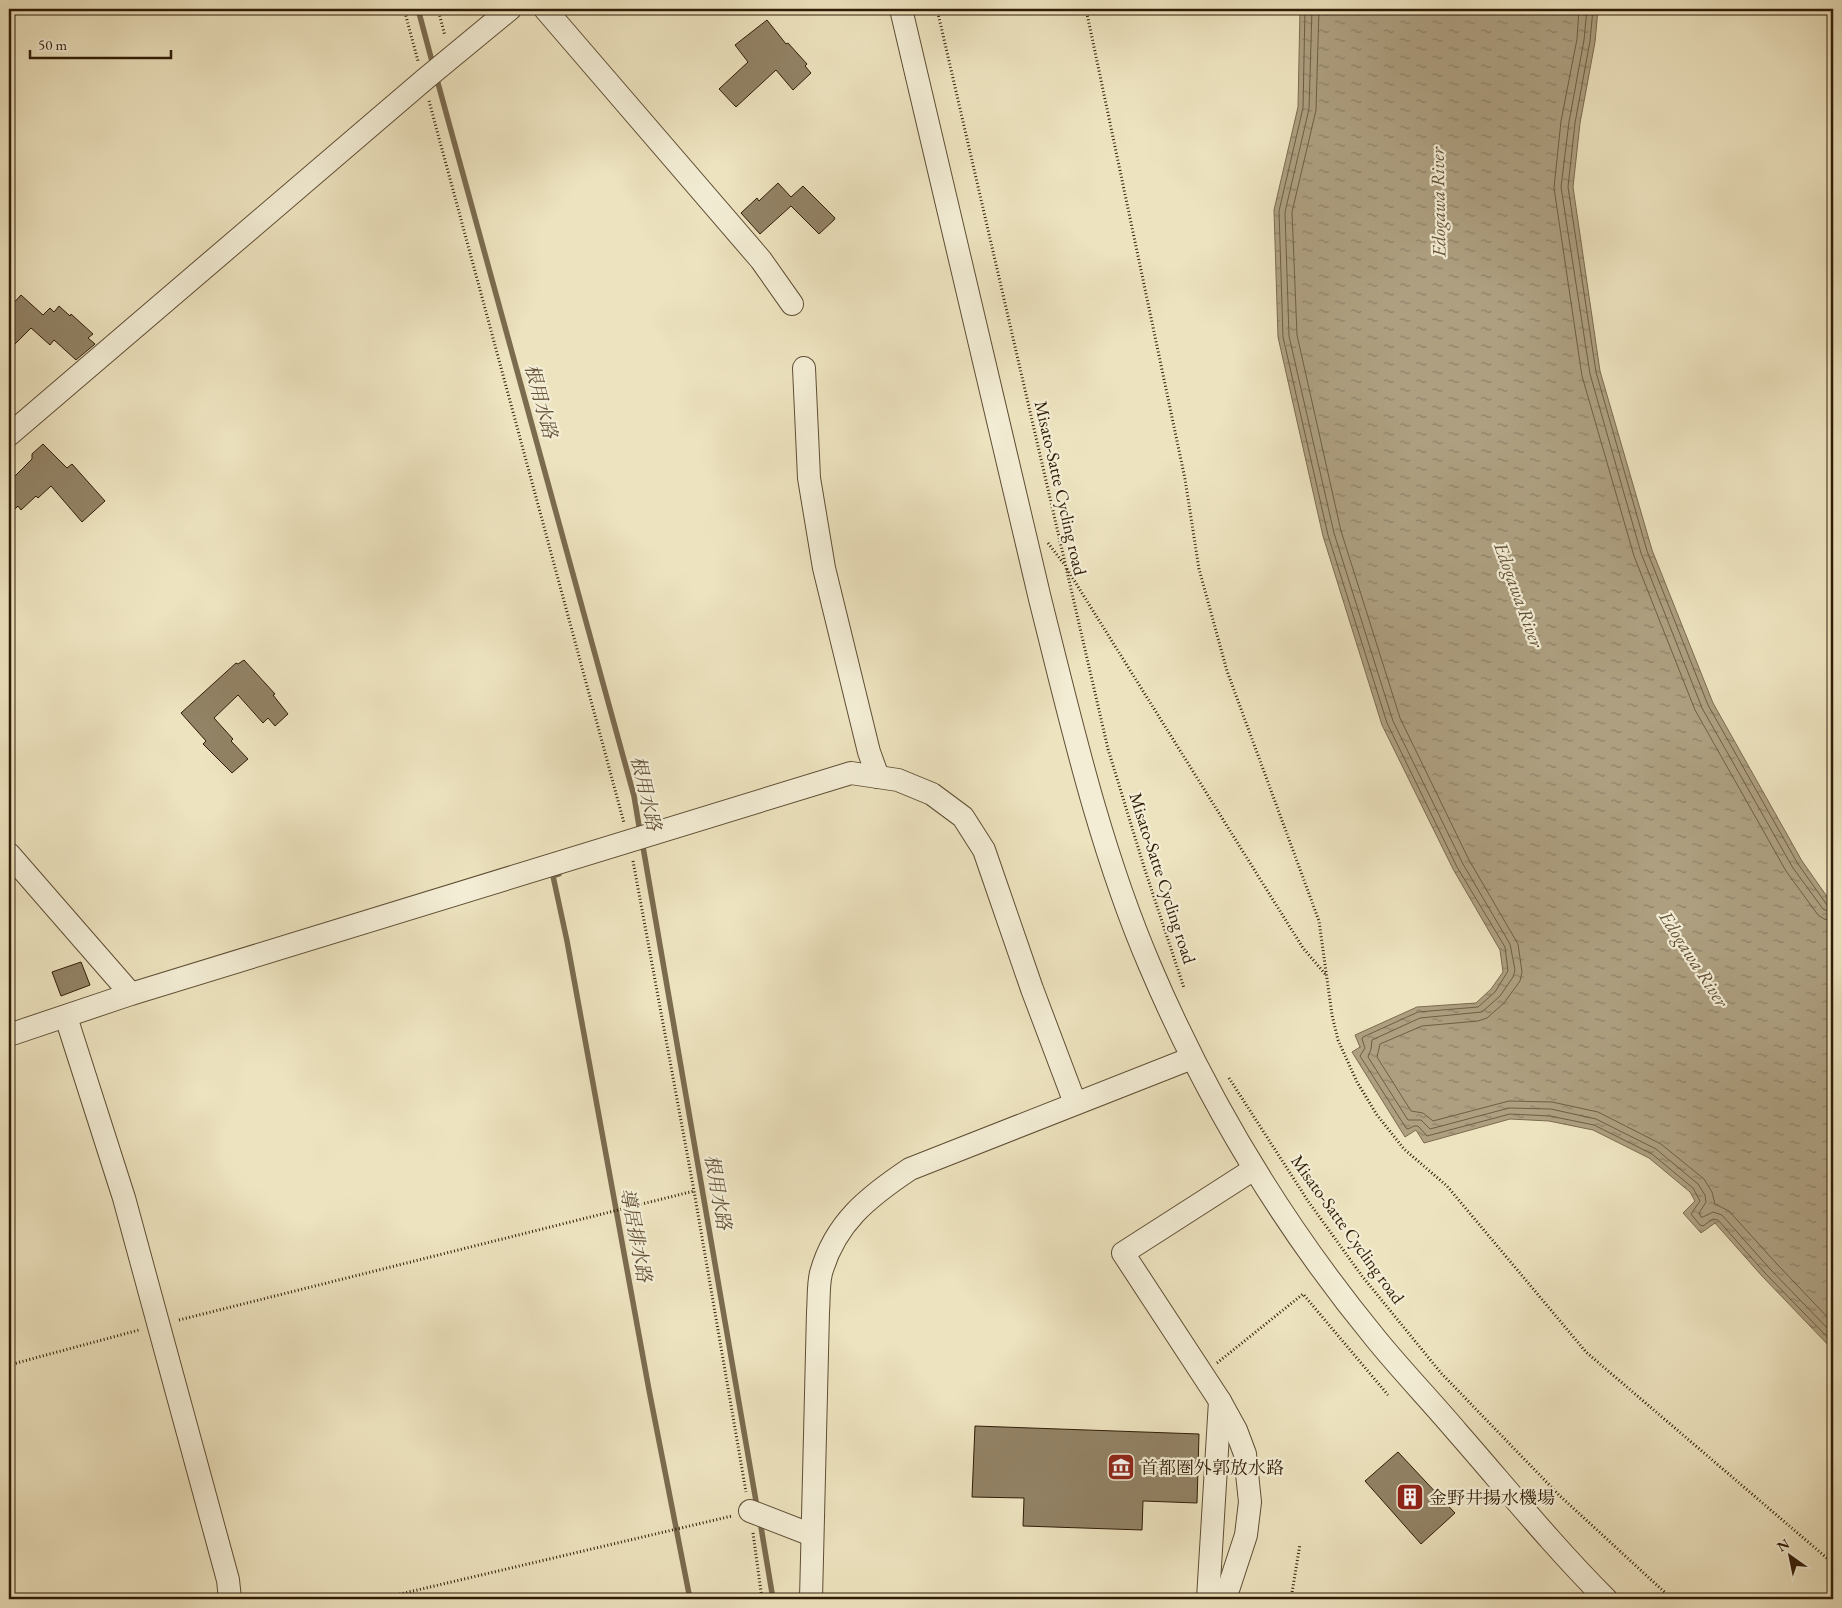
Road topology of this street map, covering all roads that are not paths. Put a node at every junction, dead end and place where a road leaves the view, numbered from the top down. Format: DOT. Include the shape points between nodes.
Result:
graph roads {
  1 [pos="510,9"];
  2 [pos="545,9"];
  3 [pos="901,9"];
  4 [pos="792,304"];
  5 [pos="804,368"];
  6 [pos="9,435"];
  7 [pos="878,777"];
  8 [pos="9,854"];
  9 [pos="131,994"];
  10 [pos="66,1017"];
  11 [pos="9,1034"];
  12 [pos="1192,1058"];
  13 [pos="1075,1103"];
  14 [pos="1254,1169"];
  15 [pos="1220,1401"];
  16 [pos="750,1512"];
  17 [pos="812,1535"];
  18 [pos="230,1599"];
  19 [pos="811,1599"];
  20 [pos="1208,1599"];
  21 [pos="1225,1599"];
  22 [pos="1606,1599"];
  1 -- 6 [label="street"];
  2 -- 4 [label="street" via="761,260"];
  3 -- 12 [label="street" via="1008,470 1068,710 1114,872 1149,966"];
  5 -- 7 [label="street" via="809,478 824,568 868,752"];
  7 -- 9 [label="street" via="851,773"];
  7 -- 13 [label="street" via="898,780 932,794 963,817 984,850"];
  8 -- 9 [label="street"];
  9 -- 10 [label="street"];
  10 -- 11 [label="street"];
  10 -- 18 [label="street" via="124,1198 228,1580"];
  12 -- 13 [label="street"];
  12 -- 14 [label="street"];
  13 -- 17 [label="street" via="910,1169 877,1191 850,1218 830,1248 821,1275 818,1312"];
  14 -- 15 [label="street" via="1123,1253"];
  14 -- 22 [label="street" via="1377,1340 1562,1554"];
  15 -- 20 [label="street"];
  15 -- 21 [label="street" via="1245,1454 1250,1502 1246,1536"];
  16 -- 17 [label="street"];
  17 -- 19 [label="street"];
}
